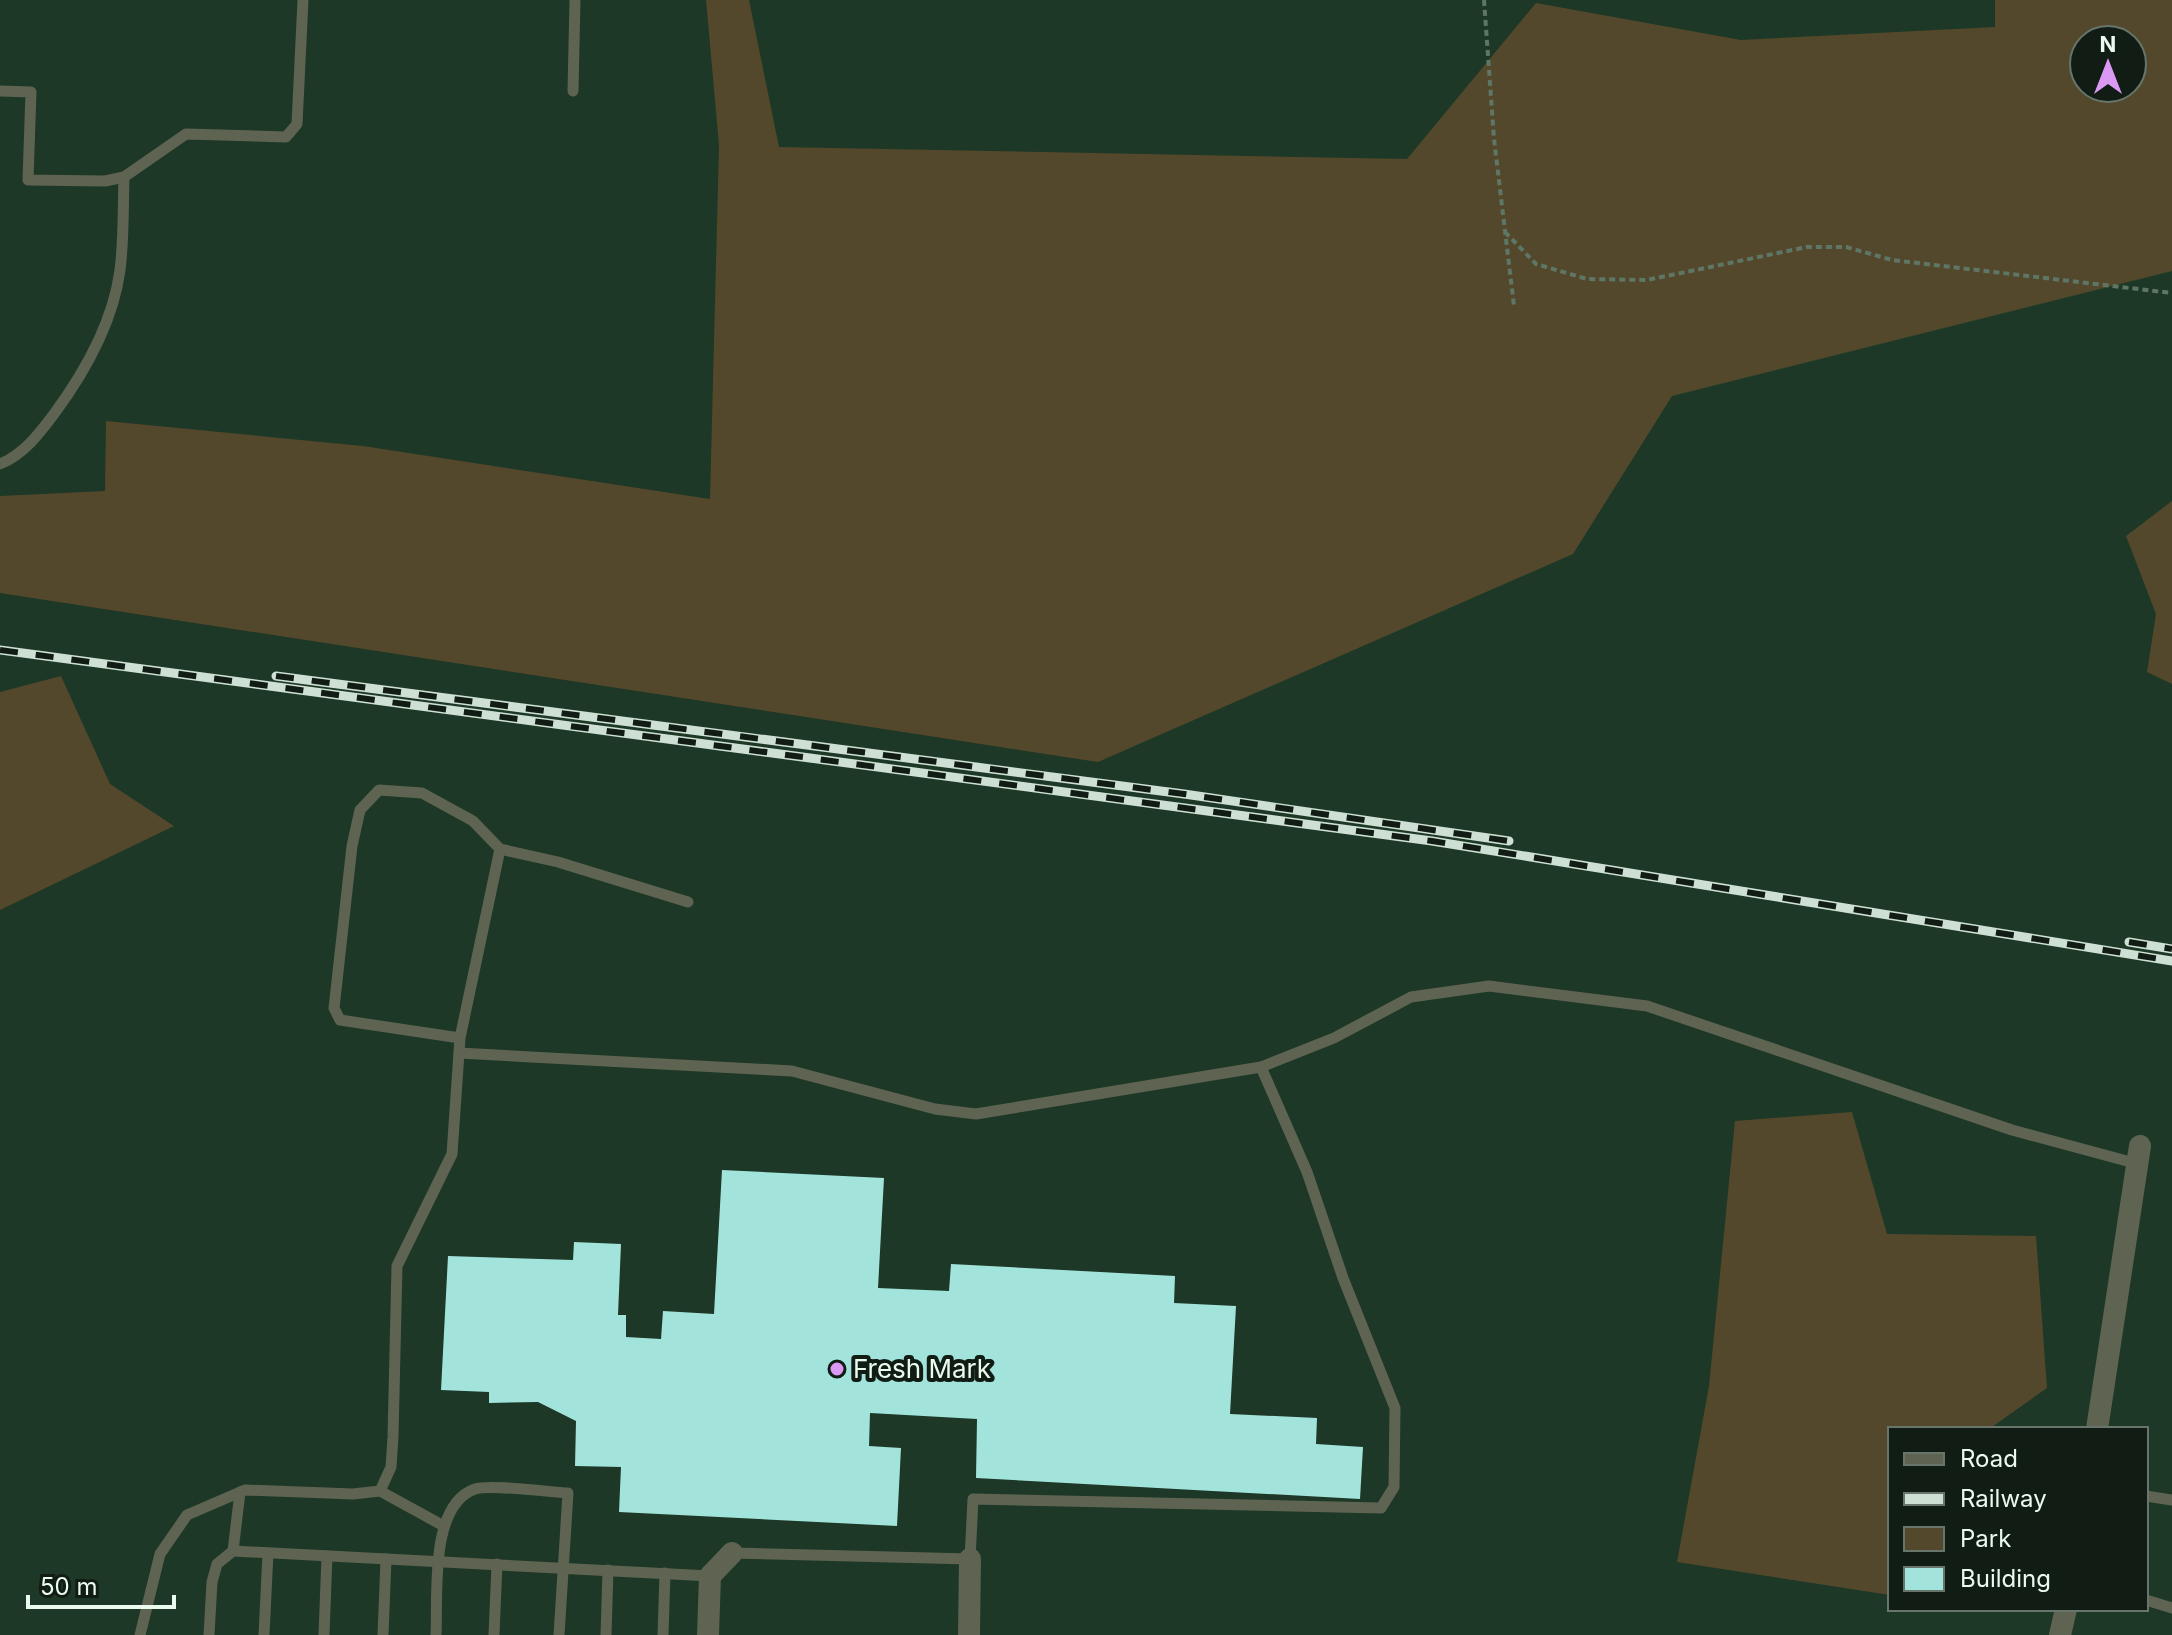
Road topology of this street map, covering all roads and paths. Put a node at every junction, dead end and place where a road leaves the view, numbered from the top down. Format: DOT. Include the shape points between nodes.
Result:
graph roads {
  1 [pos="303,0"];
  2 [pos="575,0"];
  3 [pos="1484,0"];
  4 [pos="0,91"];
  5 [pos="573,91"];
  6 [pos="124,177"];
  7 [pos="1505,232"];
  8 [pos="2172,293"];
  9 [pos="1514,306"];
  10 [pos="0,464"];
  11 [pos="500,849"];
  12 [pos="688,902"];
  13 [pos="460,1038"];
  14 [pos="459,1053"];
  15 [pos="1261,1067"];
  16 [pos="2139,1155"];
  17 [pos="2097,1427"];
  18 [pos="380,1491"];
  19 [pos="240,1492"];
  20 [pos="2148,1496"];
  21 [pos="2172,1500"];
  22 [pos="442,1525"];
  23 [pos="233,1551"];
  24 [pos="268,1553"];
  25 [pos="732,1553"];
  26 [pos="327,1556"];
  27 [pos="386,1559"];
  28 [pos="970,1559"];
  29 [pos="440,1562"];
  30 [pos="497,1564"];
  31 [pos="562,1568"];
  32 [pos="608,1570"];
  33 [pos="665,1573"];
  34 [pos="710,1576"];
  35 [pos="2148,1601"];
  36 [pos="2172,1608"];
  37 [pos="2066,1611"];
  38 [pos="140,1635"];
  39 [pos="209,1635"];
  40 [pos="264,1635"];
  41 [pos="324,1635"];
  42 [pos="383,1635"];
  43 [pos="436,1635"];
  44 [pos="494,1635"];
  45 [pos="559,1635"];
  46 [pos="606,1635"];
  47 [pos="663,1635"];
  48 [pos="708,1635"];
  49 [pos="969,1635"];
  50 [pos="2060,1635"];
  1 -- 6 [label="lane" via="297,124 286,137 186,134"];
  2 -- 5 [label="lane"];
  3 -- 7 [label="path"];
  4 -- 6 [label="lane" via="31,92 28,180"];
  6 -- 10 [label="lane" via="120,271 104,330 78,381 43,428 16,458"];
  7 -- 8 [label="path" via="1536,264 1587,279 1647,280 1807,247 1846,247 1892,260"];
  7 -- 9 [label="path"];
  11 -- 12 [label="lane"];
  11 -- 13 [label="lane"];
  11 -- 13 [label="lane" via="473,821 422,793 379,790 360,810 352,846 337,1017"];
  13 -- 14 [label="lane"];
  14 -- 15 [label="lane" via="792,1071 935,1109 976,1114"];
  14 -- 18 [label="lane" via="452,1154 397,1266 391,1467"];
  15 -- 16 [label="lane" via="1334,1038 1411,997 1489,986 1569,994 1647,1006 2012,1130"];
  15 -- 28 [label="lane" via="1307,1172 1395,1408 1390,1499 1381,1508 973,1499"];
  16 -- 17 [label="street"];
  18 -- 19 [label="lane"];
  18 -- 22 [label="lane"];
  19 -- 23 [label="lane"];
  19 -- 38 [label="lane" via="187,1515 160,1554"];
  20 -- 21 [label="lane"];
  22 -- 29 [label="lane"];
  22 -- 31 [label="lane" via="459,1499 477,1488 568,1493"];
  23 -- 24 [label="lane"];
  23 -- 39 [label="lane" via="217,1564"];
  24 -- 26 [label="lane"];
  24 -- 40 [label="lane"];
  25 -- 28 [label="lane"];
  25 -- 34 [label="street"];
  26 -- 27 [label="lane"];
  26 -- 41 [label="lane"];
  27 -- 29 [label="lane"];
  27 -- 42 [label="lane"];
  28 -- 49 [label="street"];
  29 -- 30 [label="lane"];
  29 -- 43 [label="lane"];
  30 -- 31 [label="lane"];
  30 -- 44 [label="lane"];
  31 -- 32 [label="lane"];
  31 -- 45 [label="lane"];
  32 -- 33 [label="lane"];
  32 -- 46 [label="lane"];
  33 -- 34 [label="lane"];
  33 -- 47 [label="lane"];
  34 -- 48 [label="street"];
  35 -- 36 [label="lane"];
  37 -- 50 [label="street"];
}
